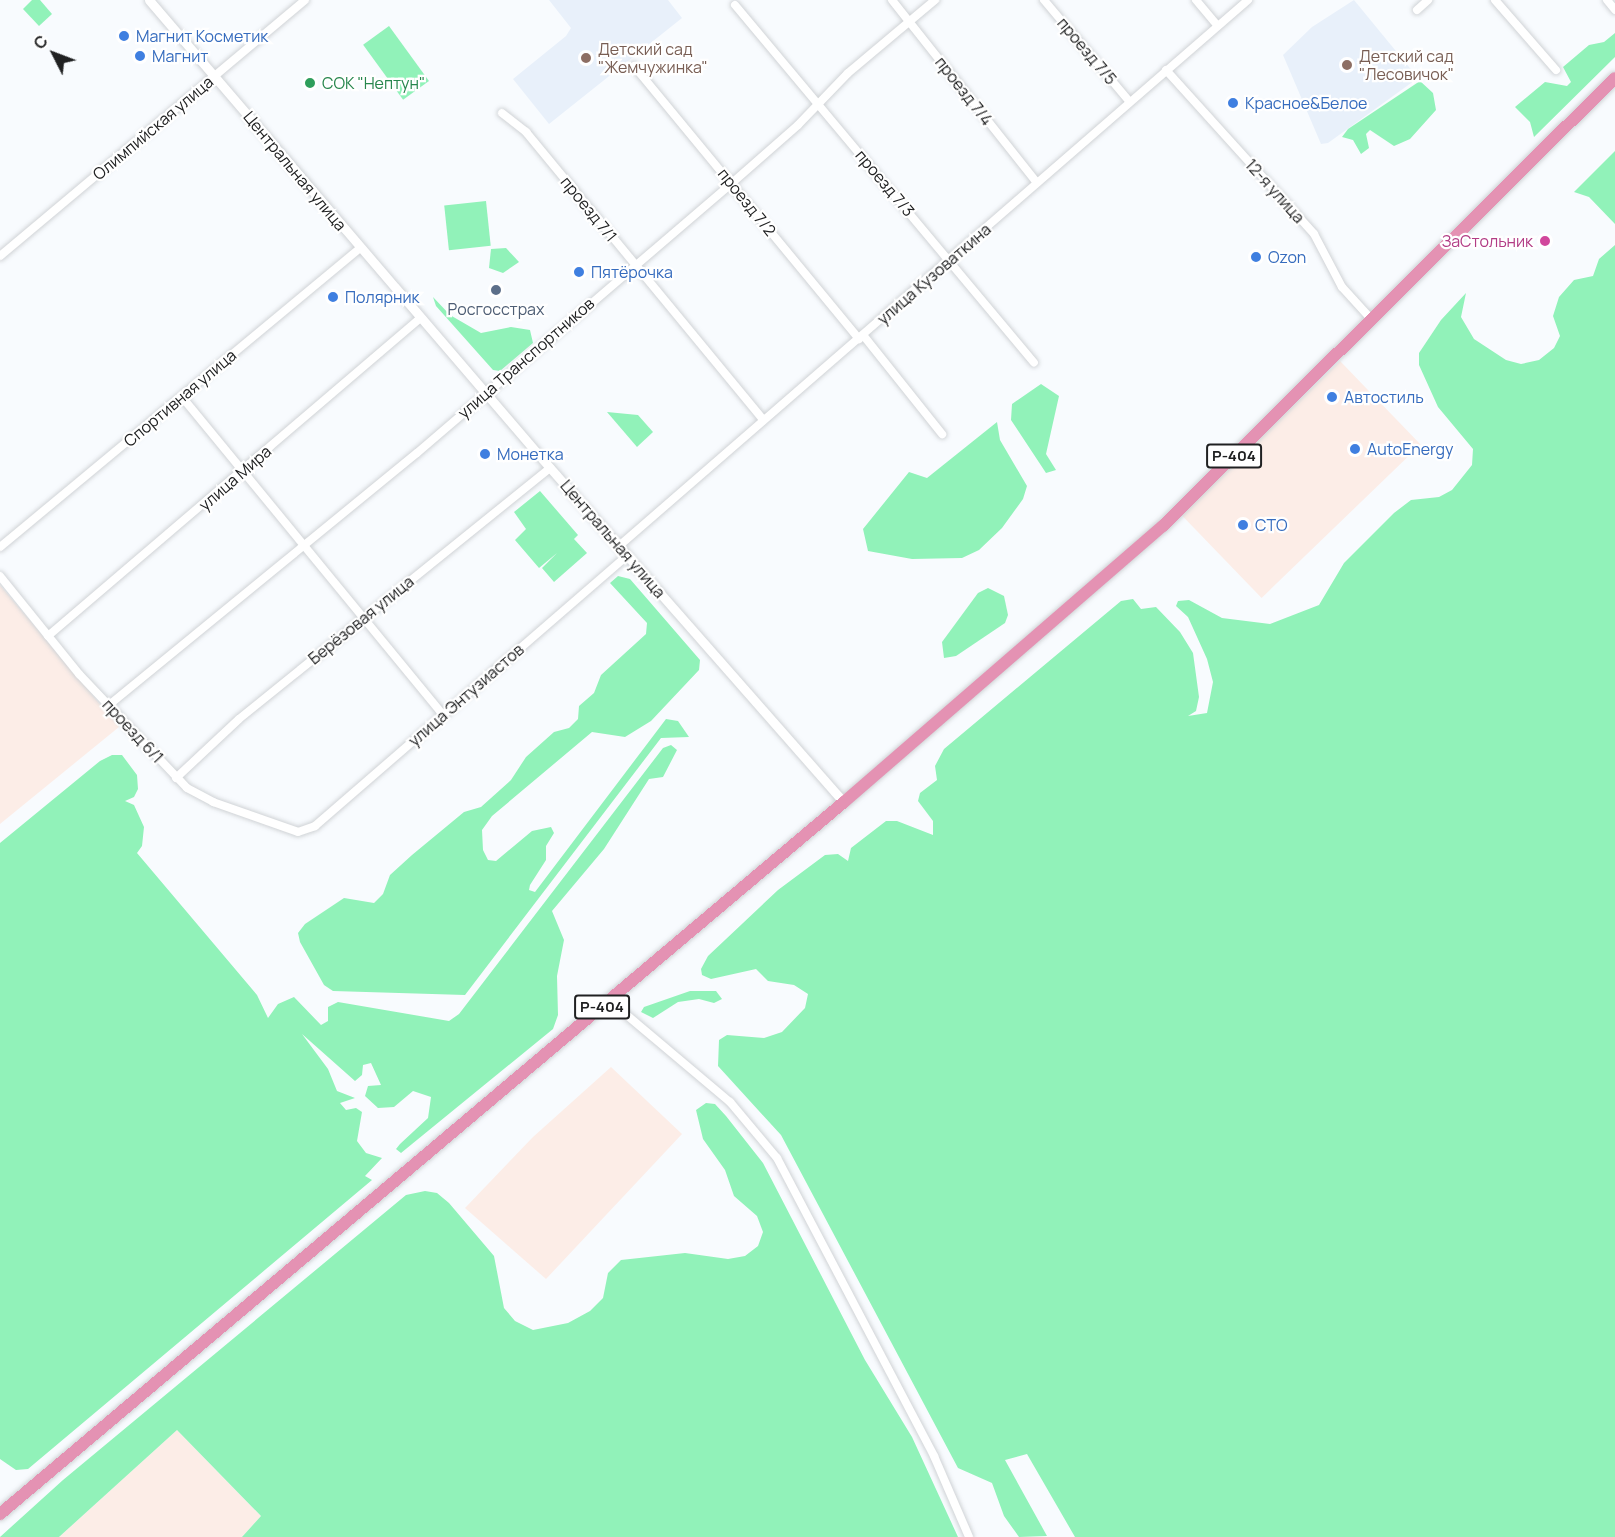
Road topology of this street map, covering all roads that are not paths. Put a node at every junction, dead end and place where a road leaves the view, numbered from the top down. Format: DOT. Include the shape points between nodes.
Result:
graph roads {
  1 [pos="149,0"];
  2 [pos="305,0"];
  3 [pos="892,0"];
  4 [pos="935,0"];
  5 [pos="1044,0"];
  6 [pos="1196,0"];
  7 [pos="1248,0"];
  8 [pos="1428,0"];
  9 [pos="1495,0"];
  10 [pos="1607,0"];
  11 [pos="735,5"];
  12 [pos="1615,9"];
  13 [pos="1417,10"];
  14 [pos="909,21"];
  15 [pos="1217,25"];
  16 [pos="634,66"];
  17 [pos="1166,70"];
  18 [pos="1556,70"];
  19 [pos="215,76"];
  20 [pos="1615,78"];
  21 [pos="1129,101"];
  22 [pos="819,105"];
  23 [pos="502,113"];
  24 [pos="732,183"];
  25 [pos="1037,183"];
  26 [pos="360,248"];
  27 [pos="0,256"];
  28 [pos="950,261"];
  29 [pos="634,264"];
  30 [pos="420,318"];
  31 [pos="1372,320"];
  32 [pos="861,337"];
  33 [pos="1034,362"];
  34 [pos="486,393"];
  35 [pos="182,397"];
  36 [pos="763,419"];
  37 [pos="942,434"];
  38 [pos="550,468"];
  39 [pos="240,473"];
  40 [pos="619,546"];
  41 [pos="0,547"];
  42 [pos="303,549"];
  43 [pos="627,556"];
  44 [pos="0,576"];
  45 [pos="362,619"];
  46 [pos="48,636"];
  47 [pos="109,705"];
  48 [pos="443,715"];
  49 [pos="176,778"];
  50 [pos="844,802"];
  51 [pos="304,832"];
  52 [pos="610,1000"];
  53 [pos="0,1514"];
  54 [pos="969,1537"];
  1 -- 19 [label="street, Центральная улица"];
  2 -- 19 [label="street, Олимпийская улица"];
  3 -- 14 [label="street, проезд 7/4"];
  4 -- 14 [label="street, улица Транспортников"];
  5 -- 21 [label="street, проезд 7/5"];
  6 -- 15 [label="street"];
  7 -- 15 [label="street, улица Кузоваткина"];
  8 -- 13 [label="street"];
  9 -- 18 [label="street"];
  10 -- 12 [label="street"];
  11 -- 22 [label="street, проезд 7/3"];
  14 -- 22 [label="street, улица Транспортников" via="848,73"];
  14 -- 25 [label="street, проезд 7/4"];
  15 -- 17 [label="street, улица Кузоваткина"];
  16 -- 24 [label="street, проезд 7/2"];
  17 -- 21 [label="street, улица Кузоваткина"];
  17 -- 31 [label="street, 12-я улица" via="1314,234 1341,287"];
  19 -- 26 [label="street, Центральная улица"];
  19 -- 27 [label="street, Олимпийская улица"];
  20 -- 31 [label="highway, Р-404"];
  21 -- 25 [label="street, улица Кузоваткина"];
  22 -- 24 [label="street, улица Транспортников"];
  22 -- 28 [label="street, проезд 7/3"];
  23 -- 29 [label="street, проезд 7/1" via="526,132"];
  24 -- 29 [label="street, улица Транспортников"];
  24 -- 32 [label="street, проезд 7/2"];
  25 -- 28 [label="street, улица Кузоваткина"];
  26 -- 30 [label="street, Центральная улица"];
  26 -- 35 [label="street, Спортивная улица"];
  28 -- 32 [label="street, улица Кузоваткина"];
  28 -- 33 [label="street, проезд 7/3"];
  29 -- 34 [label="street, улица Транспортников"];
  29 -- 36 [label="street, проезд 7/1"];
  30 -- 34 [label="street, Центральная улица"];
  30 -- 39 [label="street, улица Мира"];
  31 -- 50 [label="highway, Р-404" via="1163,526"];
  32 -- 36 [label="street, улица Кузоваткина"];
  32 -- 37 [label="street, проезд 7/2"];
  34 -- 38 [label="street, Центральная улица"];
  34 -- 42 [label="street, улица Транспортников"];
  35 -- 39 [label="street"];
  35 -- 41 [label="street, Спортивная улица"];
  36 -- 40 [label="street, улица Кузоваткина"];
  38 -- 40 [label="street, Центральная улица"];
  38 -- 45 [label="street, Берёзовая улица"];
  39 -- 42 [label="street"];
  39 -- 46 [label="street, улица Мира"];
  40 -- 43 [label="street, Центральная улица"];
  42 -- 45 [label="street"];
  42 -- 47 [label="street, улица Транспортников"];
  43 -- 48 [label="street, улица Энтузиастов"];
  43 -- 50 [label="street, Центральная улица"];
  44 -- 46 [label="street, проезд 6/1"];
  45 -- 48 [label="street"];
  45 -- 49 [label="street, Берёзовая улица" via="239,718"];
  46 -- 47 [label="street, проезд 6/1"];
  47 -- 49 [label="street, проезд 6/1"];
  48 -- 51 [label="street, улица Энтузиастов"];
  49 -- 51 [label="street, проезд 6/1" via="203,798"];
  50 -- 52 [label="highway, Р-404"];
  52 -- 53 [label="highway, Р-404"];
  52 -- 54 [label="street" via="730,1102 777,1158 934,1456"];
}
